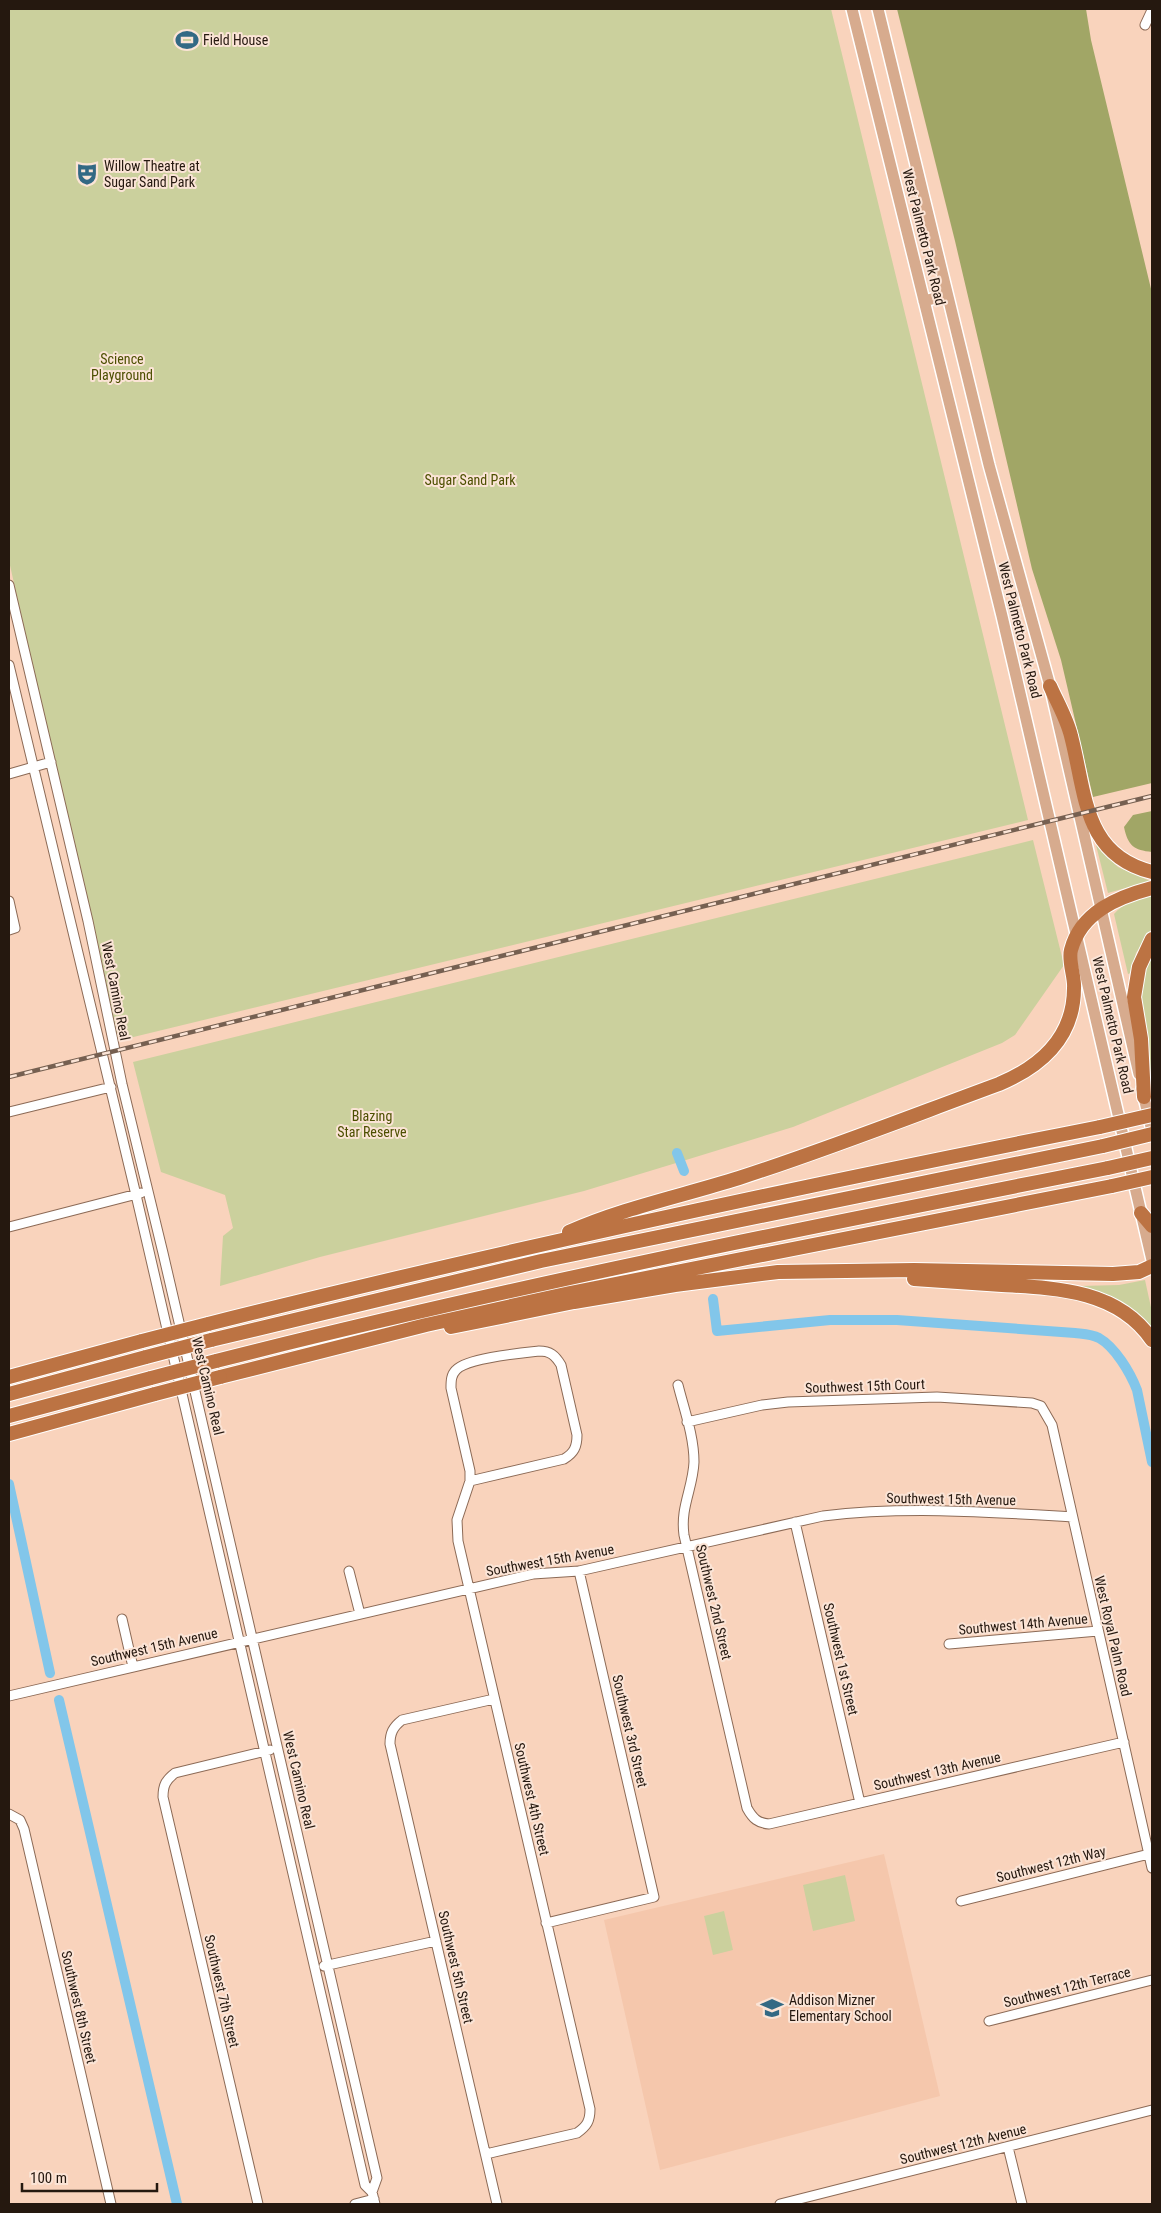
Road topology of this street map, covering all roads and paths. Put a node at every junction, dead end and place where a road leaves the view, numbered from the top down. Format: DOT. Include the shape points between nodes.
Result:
graph roads {
  1 [pos="852,9"];
  2 [pos="878,9"];
  3 [pos="1152,10"];
  4 [pos="1145,25"];
  5 [pos="948,295"];
  6 [pos="924,301"];
  7 [pos="9,585"];
  8 [pos="9,665"];
  9 [pos="1050,686"];
  10 [pos="51,762"];
  11 [pos="33,766"];
  12 [pos="9,774"];
  13 [pos="1152,872"];
  14 [pos="1152,888"];
  15 [pos="9,901"];
  16 [pos="1100,908"];
  17 [pos="12,929"];
  18 [pos="1077,936"];
  19 [pos="1152,939"];
  20 [pos="111,1087"];
  21 [pos="1144,1097"];
  22 [pos="9,1112"];
  23 [pos="1152,1115"];
  24 [pos="1152,1133"];
  25 [pos="1152,1160"];
  26 [pos="1152,1177"];
  27 [pos="149,1192"];
  28 [pos="136,1195"];
  29 [pos="1141,1213"];
  30 [pos="1152,1226"];
  31 [pos="9,1227"];
  32 [pos="538,1245"];
  33 [pos="1152,1260"];
  34 [pos="1152,1266"];
  35 [pos="872,1270"];
  36 [pos="378,1338"];
  37 [pos="1152,1340"];
  38 [pos="9,1377"];
  39 [pos="678,1385"];
  40 [pos="9,1394"];
  41 [pos="1045,1410"];
  42 [pos="9,1416"];
  43 [pos="687,1422"];
  44 [pos="9,1434"];
  45 [pos="470,1481"];
  46 [pos="1072,1517"];
  47 [pos="794,1522"];
  48 [pos="687,1547"];
  49 [pos="349,1571"];
  50 [pos="579,1571"];
  51 [pos="469,1589"];
  52 [pos="360,1614"];
  53 [pos="122,1619"];
  54 [pos="1098,1631"];
  55 [pos="252,1638"];
  56 [pos="239,1641"];
  57 [pos="949,1644"];
  58 [pos="133,1667"];
  59 [pos="9,1696"];
  60 [pos="494,1699"];
  61 [pos="1124,1742"];
  62 [pos="278,1748"];
  63 [pos="265,1751"];
  64 [pos="860,1803"];
  65 [pos="12,1816"];
  66 [pos="757,1821"];
  67 [pos="1149,1854"];
  68 [pos="1152,1868"];
  69 [pos="961,1901"];
  70 [pos="546,1922"];
  71 [pos="436,1941"];
  72 [pos="328,1964"];
  73 [pos="315,1968"];
  74 [pos="1152,1980"];
  75 [pos="989,2021"];
  76 [pos="1152,2110"];
  77 [pos="1008,2147"];
  78 [pos="486,2154"];
  79 [pos="374,2199"];
  80 [pos="111,2204"];
  81 [pos="258,2204"];
  82 [pos="355,2204"];
  83 [pos="497,2204"];
  84 [pos="780,2204"];
  85 [pos="1022,2204"];
  1 -- 6 [label="main road, West Palmetto Park Road"];
  2 -- 5 [label="main road, West Palmetto Park Road"];
  3 -- 4 [label="street"];
  5 -- 6 [label="main road"];
  5 -- 9 [label="main road, West Palmetto Park Road" via="989,465"];
  6 -- 18 [label="main road, West Palmetto Park Road"];
  7 -- 10 [label="street, West Camino Real"];
  8 -- 11 [label="street, West Camino Real"];
  9 -- 13 [label="highway" via="1071,733 1096,834 1123,860"];
  9 -- 16 [label="main road, West Palmetto Park Road"];
  10 -- 11 [label="street"];
  10 -- 27 [label="street, West Camino Real"];
  11 -- 12 [label="street"];
  11 -- 20 [label="street, West Camino Real"];
  14 -- 16 [label="highway"];
  15 -- 17 [label="street"];
  16 -- 18 [label="highway"];
  16 -- 21 [label="main road, West Palmetto Park Road"];
  18 -- 29 [label="main road, West Palmetto Park Road"];
  18 -- 32 [label="highway" via="1070,952 1074,979 1072,1015 1050,1051 1027,1070 999,1084 840,1144 601,1218"];
  19 -- 21 [label="highway" via="1142,958 1134,997 1141,1039"];
  20 -- 22 [label="street"];
  20 -- 28 [label="street, West Camino Real"];
  21 -- 24 [label="main road, West Palmetto Park Road"];
  23 -- 32 [label="highway, bridge"];
  24 -- 40 [label="highway, bridge" via="1103,1146 542,1261 211,1340"];
  25 -- 42 [label="highway, bridge" via="618,1266 216,1361"];
  26 -- 36 [label="highway, bridge" via="619,1282"];
  27 -- 28 [label="street"];
  27 -- 55 [label="street, West Camino Real"];
  28 -- 31 [label="street"];
  28 -- 56 [label="street, West Camino Real"];
  29 -- 30 [label="highway"];
  29 -- 33 [label="main road, West Palmetto Park Road"];
  32 -- 38 [label="highway, bridge" via="346,1289"];
  34 -- 35 [label="highway" via="1139,1272 1113,1274"];
  35 -- 36 [label="highway" via="778,1272 732,1277"];
  35 -- 37 [label="highway" via="908,1278 1076,1292 1115,1307 1139,1325"];
  36 -- 44 [label="highway, bridge"];
  39 -- 43 [label="street, Southwest 2nd Street"];
  41 -- 43 [label="street, Southwest 15th Court" via="1032,1403 907,1397 788,1402"];
  41 -- 46 [label="street, West Royal Palm Road" via="1052,1425"];
  43 -- 48 [label="street, Southwest 2nd Street" via="694,1463 682,1516"];
  45 -- 45 [label="street" via="564,1459 573,1454 577,1435 561,1365 556,1356 548,1351 539,1351 463,1364 455,1370 451,1388"];
  45 -- 51 [label="street, Southwest 4th Street" via="456,1531"];
  46 -- 47 [label="street, Southwest 15th Avenue" via="905,1510 850,1512"];
  46 -- 54 [label="street, West Royal Palm Road"];
  47 -- 48 [label="street, Southwest 15th Avenue"];
  47 -- 64 [label="street, Southwest 1st Street"];
  48 -- 50 [label="street, Southwest 15th Avenue"];
  48 -- 66 [label="street, Southwest 2nd Street" via="748,1808"];
  49 -- 52 [label="street"];
  50 -- 51 [label="street, Southwest 15th Avenue" via="533,1574"];
  50 -- 70 [label="street, Southwest 3rd Street" via="654,1897"];
  51 -- 52 [label="street, Southwest 15th Avenue"];
  51 -- 60 [label="street, Southwest 4th Street"];
  52 -- 55 [label="street, Southwest 15th Avenue"];
  53 -- 58 [label="street"];
  54 -- 57 [label="street, Southwest 14th Avenue"];
  54 -- 61 [label="street, West Royal Palm Road"];
  55 -- 56 [label="street, Southwest 15th Avenue"];
  55 -- 62 [label="street, West Camino Real"];
  56 -- 58 [label="street, Southwest 15th Avenue"];
  56 -- 63 [label="street, West Camino Real"];
  58 -- 59 [label="street, Southwest 15th Avenue"];
  60 -- 70 [label="street, Southwest 4th Street"];
  60 -- 71 [label="street, Southwest 5th Street" via="402,1720 390,1735"];
  61 -- 64 [label="street, Southwest 13th Avenue"];
  61 -- 67 [label="street, West Royal Palm Road"];
  62 -- 63 [label="street"];
  62 -- 72 [label="street, West Camino Real"];
  63 -- 73 [label="street, West Camino Real"];
  63 -- 81 [label="street, Southwest 7th Street" via="175,1773 165,1783 163,1797"];
  64 -- 66 [label="street, Southwest 13th Avenue" via="770,1824"];
  65 -- 80 [label="street, Southwest 8th Street" via="24,1829"];
  67 -- 68 [label="street, West Royal Palm Road"];
  67 -- 69 [label="street, Southwest 12th Way"];
  70 -- 78 [label="street, Southwest 4th Street" via="590,2109 587,2123 577,2133"];
  71 -- 72 [label="street"];
  71 -- 78 [label="street, Southwest 5th Street"];
  72 -- 73 [label="street"];
  72 -- 79 [label="street, West Camino Real" via="377,2178"];
  73 -- 79 [label="street, West Camino Real" via="365,2185"];
  74 -- 75 [label="street, Southwest 12th Terrace"];
  76 -- 77 [label="street, Southwest 12th Avenue"];
  77 -- 84 [label="street, Southwest 12th Avenue"];
  77 -- 85 [label="street"];
  78 -- 83 [label="street, Southwest 5th Street"];
  79 -- 82 [label="street"];
}
